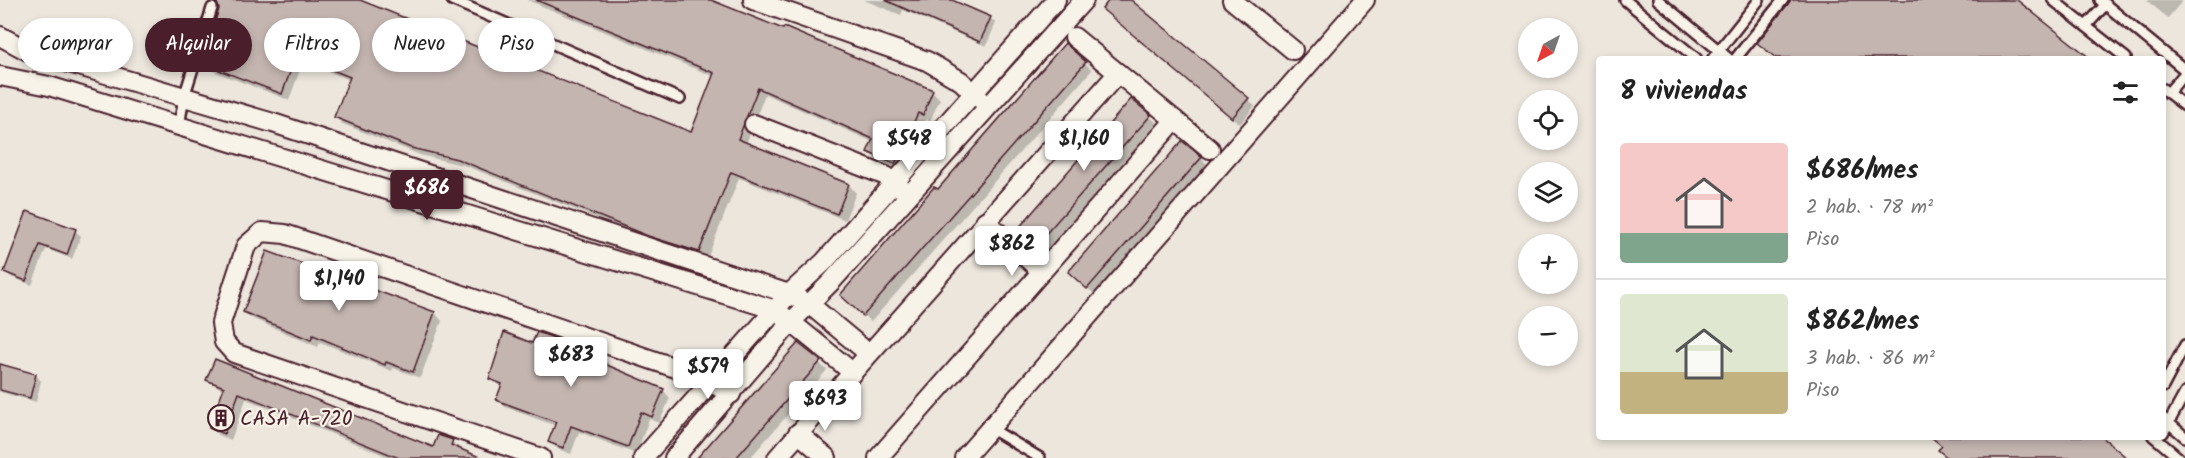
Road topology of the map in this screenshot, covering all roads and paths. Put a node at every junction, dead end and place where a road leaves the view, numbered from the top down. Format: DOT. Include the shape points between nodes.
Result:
graph roads {
  1 [pos="452,0"];
  2 [pos="753,0"];
  3 [pos="1056,0"];
  4 [pos="1084,0"];
  5 [pos="1232,0"];
  6 [pos="1365,0"];
  7 [pos="1625,0"];
  8 [pos="1759,0"];
  9 [pos="1783,0"];
  10 [pos="2053,0"];
  11 [pos="1661,2"];
  12 [pos="2103,2"];
  13 [pos="212,8"];
  14 [pos="1649,20"];
  15 [pos="2086,26"];
  16 [pos="0,36"];
  17 [pos="1074,37"];
  18 [pos="1293,50"];
  19 [pos="1716,55"];
  20 [pos="1694,56"];
  21 [pos="1738,56"];
  22 [pos="2124,56"];
  23 [pos="2185,71"];
  24 [pos="1118,74"];
  25 [pos="0,76"];
  26 [pos="2166,91"];
  27 [pos="973,92"];
  28 [pos="184,97"];
  29 [pos="680,99"];
  30 [pos="2185,106"];
  31 [pos="989,107"];
  32 [pos="1175,120"];
  33 [pos="754,124"];
  34 [pos="179,126"];
  35 [pos="1210,149"];
  36 [pos="894,183"];
  37 [pos="910,195"];
  38 [pos="986,221"];
  39 [pos="1041,271"];
  40 [pos="789,294"];
  41 [pos="809,304"];
  42 [pos="776,310"];
  43 [pos="792,321"];
  44 [pos="2185,345"];
  45 [pos="868,353"];
  46 [pos="851,371"];
  47 [pos="2166,381"];
  48 [pos="712,382"];
  49 [pos="2185,393"];
  50 [pos="731,394"];
  51 [pos="2166,421"];
  52 [pos="990,428"];
  53 [pos="798,433"];
  54 [pos="2185,437"];
  55 [pos="2162,440"];
  56 [pos="541,458"];
  57 [pos="643,458"];
  58 [pos="674,458"];
  59 [pos="777,458"];
  60 [pos="827,458"];
  61 [pos="878,458"];
  62 [pos="964,458"];
  63 [pos="1040,458"];
  64 [pos="2179,458"];
  1 -- 29 [label="lane"];
  2 -- 27 [label="street" via="927,61"];
  3 -- 27 [label="street"];
  4 -- 31 [label="street"];
  5 -- 18 [label="street"];
  6 -- 52 [label="street"];
  7 -- 14 [label="lane"];
  8 -- 19 [label="lane"];
  9 -- 21 [label="lane"];
  10 -- 15 [label="lane"];
  11 -- 14 [label="lane"];
  11 -- 19 [label="lane"];
  12 -- 15 [label="lane"];
  12 -- 23 [label="lane"];
  13 -- 28 [label="lane"];
  14 -- 20 [label="lane"];
  15 -- 22 [label="lane"];
  16 -- 28 [label="street" via="28,51"];
  17 -- 24 [label="street"];
  23 -- 26 [label="lane"];
  24 -- 32 [label="street"];
  24 -- 38 [label="street"];
  25 -- 34 [label="street" via="49,86"];
  26 -- 30 [label="lane"];
  27 -- 31 [label="street"];
  27 -- 36 [label="street"];
  28 -- 34 [label="lane"];
  28 -- 40 [label="street"];
  31 -- 37 [label="street"];
  32 -- 35 [label="street"];
  32 -- 39 [label="street"];
  33 -- 36 [label="street" via="886,176"];
  34 -- 42 [label="street"];
  36 -- 37 [label="street"];
  36 -- 40 [label="street" via="824,262"];
  37 -- 41 [label="street"];
  38 -- 39 [label="street"];
  38 -- 45 [label="street"];
  39 -- 61 [label="street"];
  40 -- 41 [label="street"];
  40 -- 42 [label="street"];
  41 -- 43 [label="street"];
  41 -- 45 [label="street"];
  42 -- 43 [label="street"];
  42 -- 48 [label="street"];
  43 -- 46 [label="street"];
  43 -- 50 [label="street"];
  44 -- 47 [label="lane"];
  45 -- 46 [label="street"];
  46 -- 53 [label="street"];
  48 -- 50 [label="street"];
  48 -- 56 [label="street" via="285,234 262,232 246,246 221,323 224,342 234,353"];
  48 -- 57 [label="street"];
  49 -- 51 [label="lane"];
  50 -- 58 [label="street"];
  51 -- 54 [label="lane"];
  52 -- 62 [label="street"];
  52 -- 63 [label="lane"];
  53 -- 59 [label="street"];
  53 -- 60 [label="street"];
  55 -- 64 [label="lane"];
}
